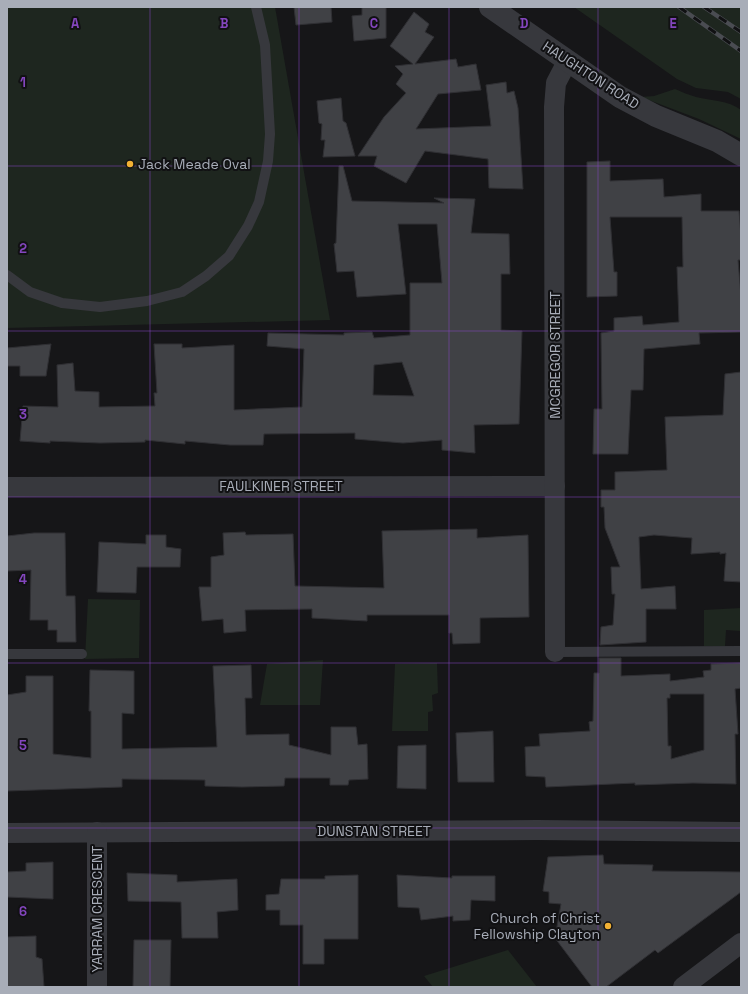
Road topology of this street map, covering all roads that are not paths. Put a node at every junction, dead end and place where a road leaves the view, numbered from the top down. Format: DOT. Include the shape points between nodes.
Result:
graph roads {
  1 [pos="256,7"];
  2 [pos="490,7"];
  3 [pos="568,60"];
  4 [pos="741,155"];
  5 [pos="7,276"];
  6 [pos="555,486"];
  7 [pos="7,487"];
  8 [pos="741,650"];
  9 [pos="555,652"];
  10 [pos="7,654"];
  11 [pos="82,654"];
  12 [pos="7,832"];
  13 [pos="97,832"];
  14 [pos="741,832"];
  15 [pos="741,943"];
  16 [pos="97,987"];
  17 [pos="683,987"];
  1 -- 5 [label="lane" via="265,45 270,134 268,161 259,202 248,226 229,256 182,292 147,301 100,307 62,303 30,292"];
  2 -- 3 [label="street, HAUGHTON ROAD"];
  3 -- 4 [label="street, HAUGHTON ROAD" via="632,104 717,141"];
  3 -- 6 [label="street, MCGREGOR STREET" via="556,83 554,107"];
  6 -- 7 [label="street, FAULKINER STREET"];
  6 -- 9 [label="street, MCGREGOR STREET"];
  8 -- 9 [label="lane"];
  10 -- 11 [label="lane"];
  12 -- 13 [label="street, DUNSTAN STREET"];
  13 -- 14 [label="street, DUNSTAN STREET"];
  13 -- 16 [label="street, YARRAM CRESCENT"];
  15 -- 17 [label="street"];
}
